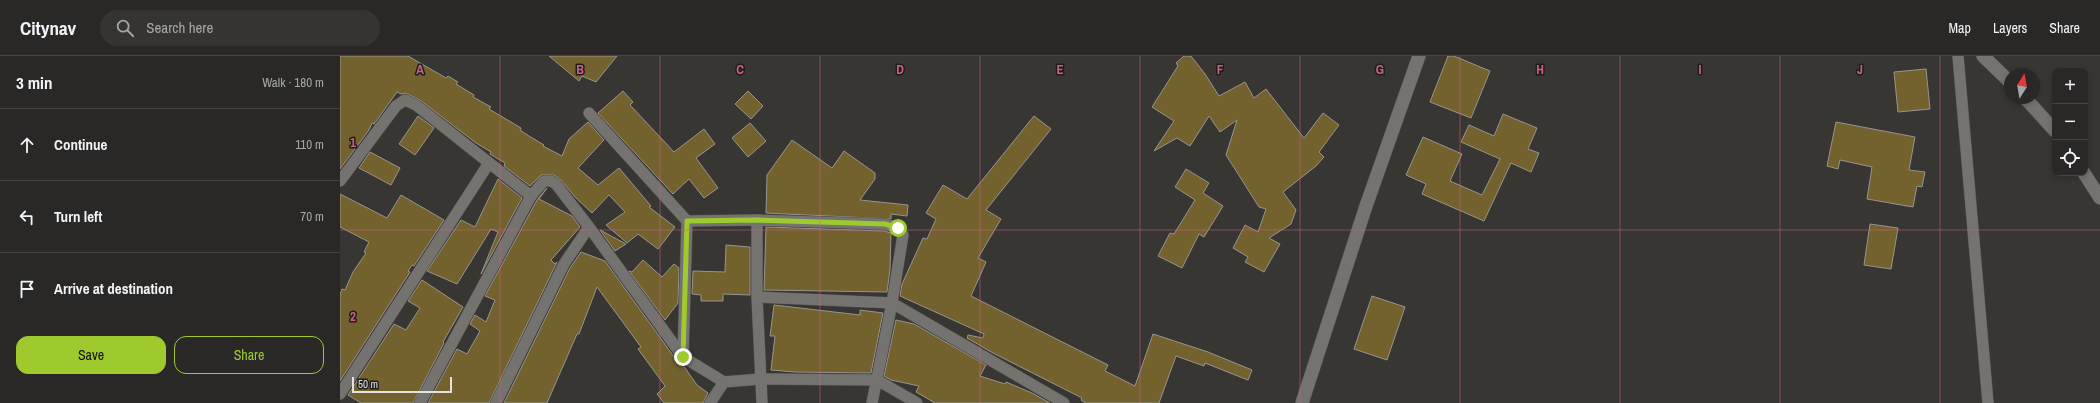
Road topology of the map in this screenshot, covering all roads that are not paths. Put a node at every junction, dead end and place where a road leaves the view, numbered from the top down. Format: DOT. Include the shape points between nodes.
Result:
graph roads {
  1 [pos="1419,56"];
  2 [pos="1958,56"];
  3 [pos="1983,56"];
  4 [pos="2004,76"];
  5 [pos="2030,104"];
  6 [pos="589,113"];
  7 [pos="2052,128"];
  8 [pos="488,163"];
  9 [pos="2086,176"];
  10 [pos="340,181"];
  11 [pos="531,196"];
  12 [pos="2100,198"];
  13 [pos="757,220"];
  14 [pos="687,221"];
  15 [pos="590,227"];
  16 [pos="757,297"];
  17 [pos="892,303"];
  18 [pos="683,357"];
  19 [pos="760,379"];
  20 [pos="877,380"];
  21 [pos="724,382"];
  22 [pos="340,394"];
  23 [pos="420,403"];
  24 [pos="496,403"];
  25 [pos="710,403"];
  26 [pos="762,403"];
  27 [pos="872,403"];
  28 [pos="917,403"];
  29 [pos="1064,403"];
  30 [pos="1302,403"];
  31 [pos="1988,403"];
  1 -- 30 [label="street" via="1366,206"];
  2 -- 31 [label="street"];
  3 -- 4 [label="street"];
  5 -- 7 [label="street"];
  6 -- 14 [label="street"];
  8 -- 10 [label="street" via="416,105 405,100 396,106"];
  8 -- 11 [label="street"];
  8 -- 22 [label="street"];
  9 -- 12 [label="street"];
  11 -- 15 [label="street" via="544,181 552,181"];
  11 -- 23 [label="street"];
  13 -- 14 [label="street"];
  13 -- 16 [label="street"];
  13 -- 17 [label="street" via="885,224 898,228 903,235"];
  14 -- 18 [label="street"];
  15 -- 18 [label="street"];
  15 -- 24 [label="street" via="564,264"];
  16 -- 17 [label="street"];
  16 -- 19 [label="street"];
  17 -- 20 [label="street"];
  17 -- 29 [label="street"];
  18 -- 21 [label="street"];
  19 -- 20 [label="street"];
  19 -- 21 [label="street"];
  19 -- 26 [label="street"];
  20 -- 27 [label="street"];
  20 -- 28 [label="street"];
  21 -- 25 [label="street"];
}
